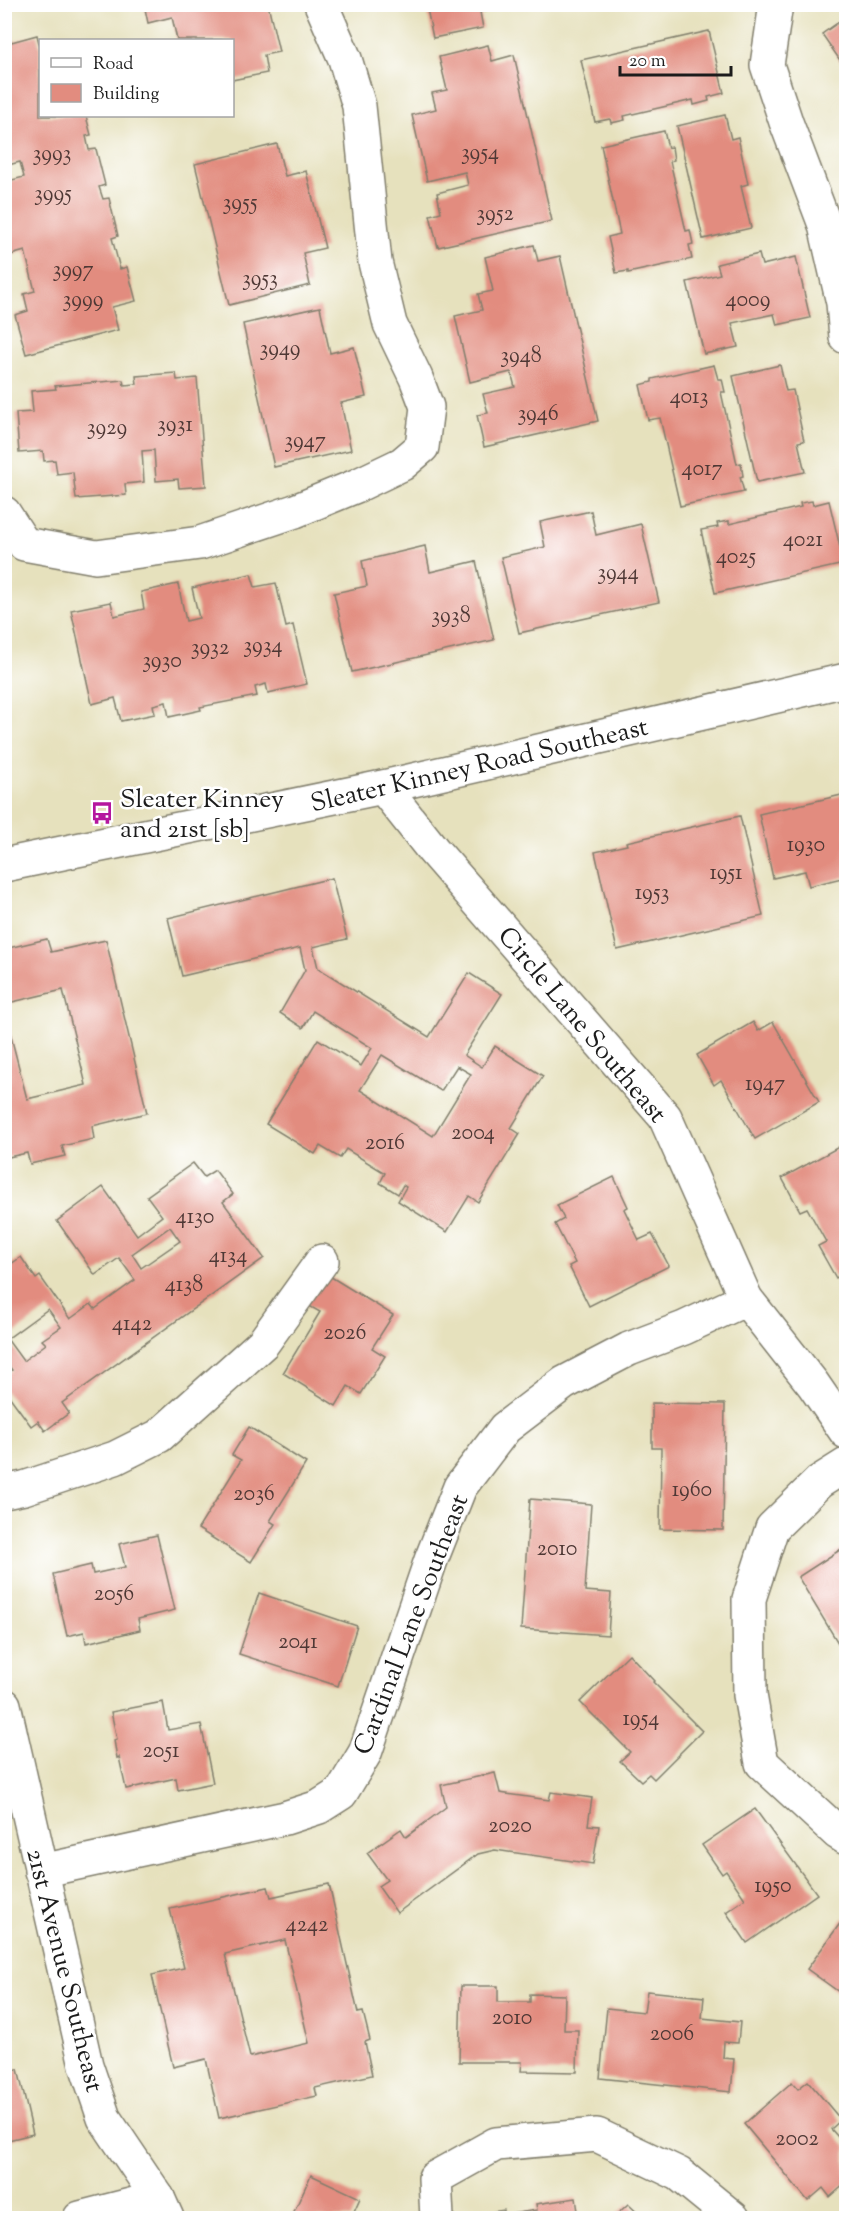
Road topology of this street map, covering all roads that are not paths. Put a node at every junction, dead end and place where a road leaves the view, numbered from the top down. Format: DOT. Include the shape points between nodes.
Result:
graph roads {
  1 [pos="321,4"];
  2 [pos="776,4"];
  3 [pos="836,221"];
  4 [pos="846,337"];
  5 [pos="4,513"];
  6 [pos="846,680"];
  7 [pos="383,787"];
  8 [pos="4,865"];
  9 [pos="322,1262"];
  10 [pos="746,1299"];
  11 [pos="846,1432"];
  12 [pos="846,1465"];
  13 [pos="4,1492"];
  14 [pos="4,1706"];
  15 [pos="15,1800"];
  16 [pos="846,1838"];
  17 [pos="41,1871"];
  18 [pos="162,2208"];
  19 [pos="80,2218"];
  20 [pos="437,2218"];
  21 [pos="733,2218"];
  1 -- 5 [label="street" via="345,59 359,106 375,262 390,324 427,407 422,447 402,464 356,486 200,543 96,558 24,544"];
  2 -- 3 [label="street" via="767,65 786,122"];
  3 -- 4 [label="street"];
  6 -- 7 [label="street, Sleater Kinney Road Southeast"];
  7 -- 8 [label="street, Sleater Kinney Road Southeast"];
  7 -- 10 [label="street, Circle Lane Southeast" via="665,1117"];
  9 -- 13 [label="street" via="263,1343 159,1436 115,1458"];
  10 -- 11 [label="street, Circle Lane Southeast"];
  10 -- 17 [label="street, Cardinal Lane Southeast" via="629,1349 564,1383 505,1428 460,1487 365,1752 341,1793 319,1808 285,1818"];
  12 -- 16 [label="street" via="819,1482 772,1528 749,1609 750,1695 762,1762"];
  14 -- 15 [label="street, 21st Avenue Southeast"];
  15 -- 17 [label="street, 21st Avenue Southeast"];
  17 -- 18 [label="street, 21st Avenue Southeast" via="86,2065 104,2118"];
  18 -- 19 [label="street"];
  20 -- 21 [label="street" via="435,2178 496,2144 597,2135 679,2174"];
}
